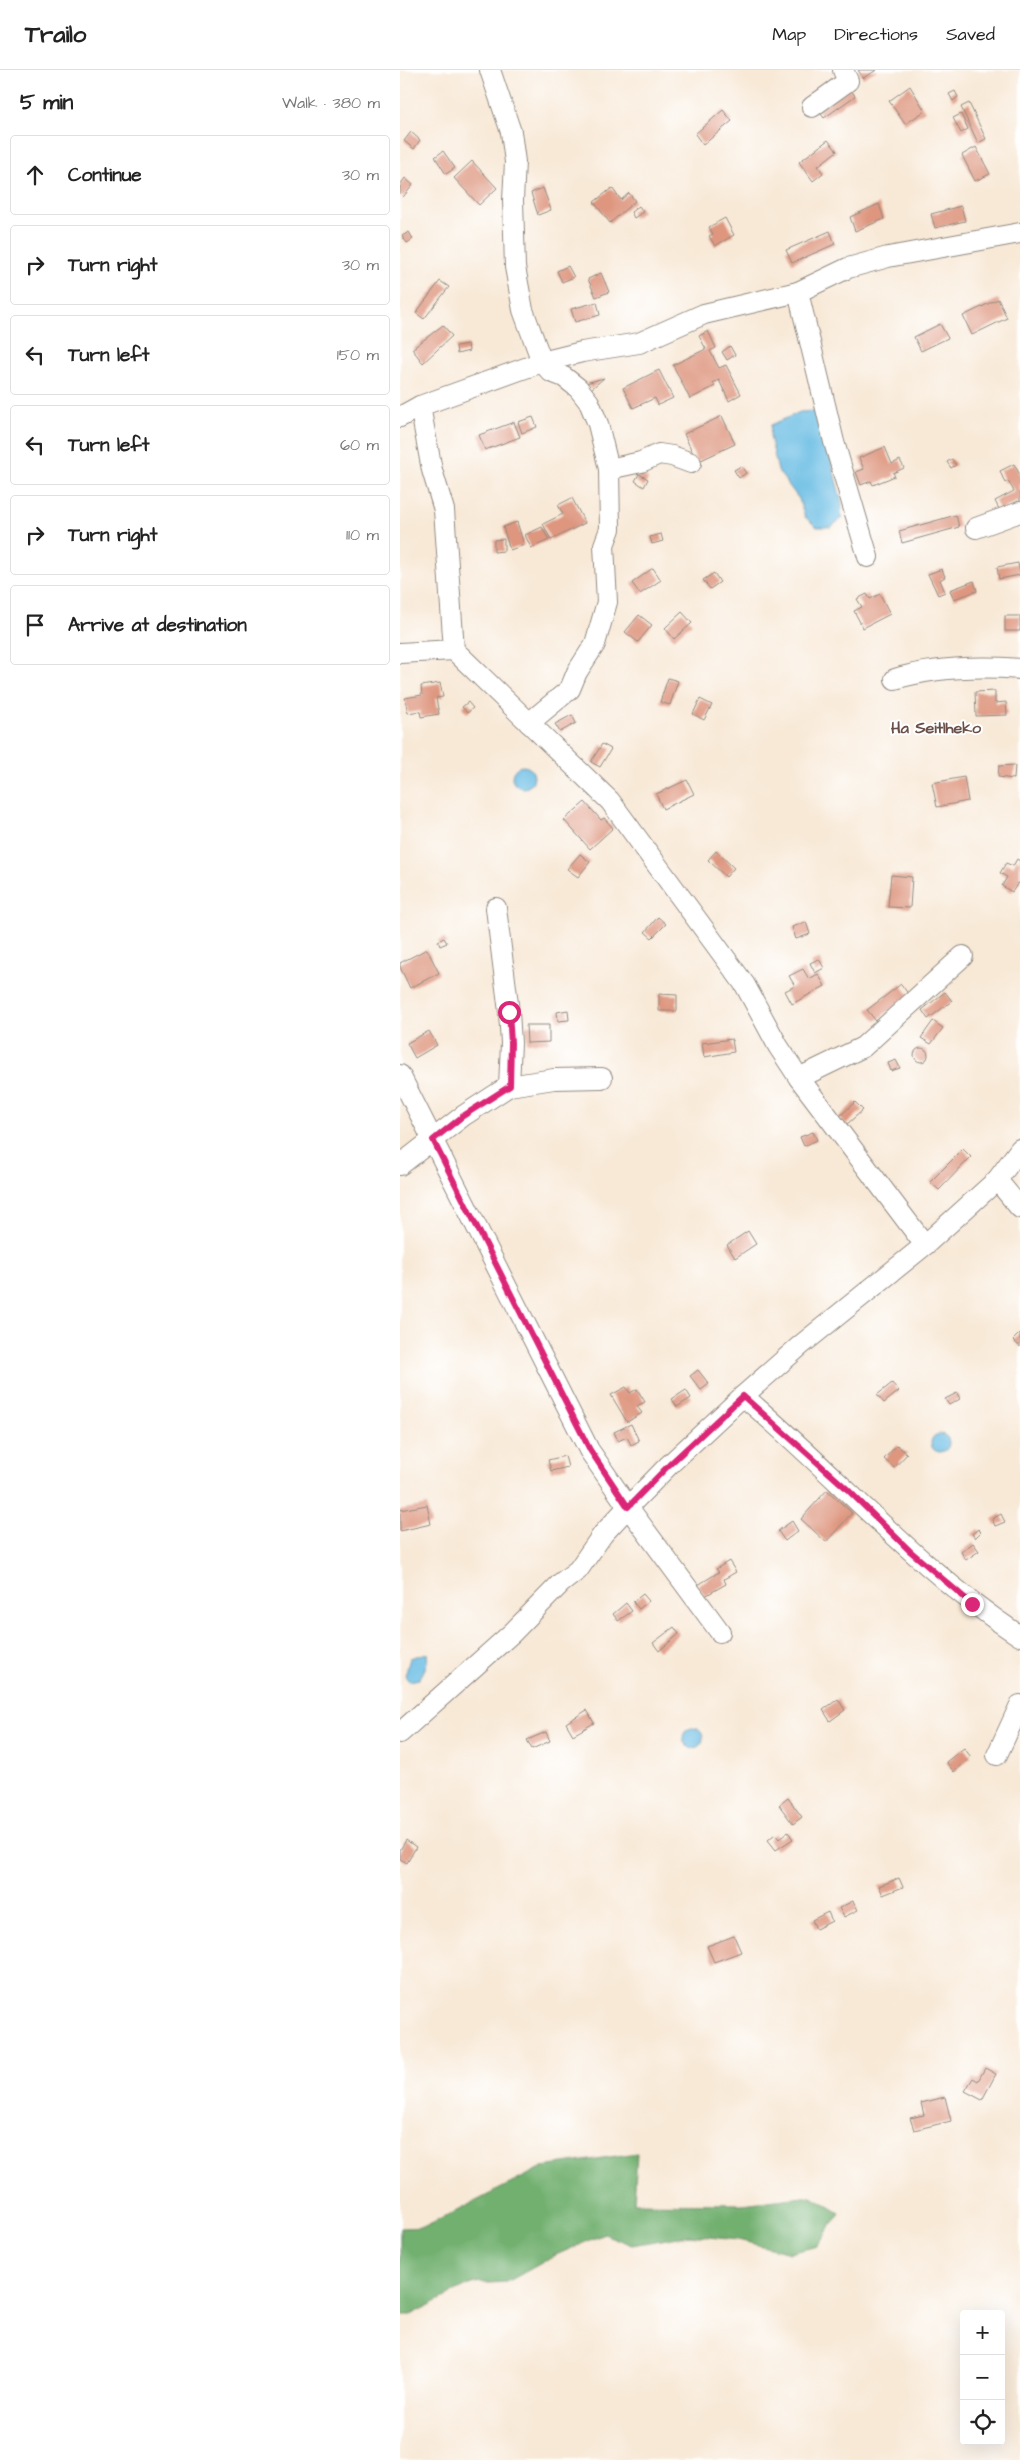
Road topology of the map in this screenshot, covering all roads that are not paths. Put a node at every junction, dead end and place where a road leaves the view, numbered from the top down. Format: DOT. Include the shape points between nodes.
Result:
graph roads {
  1 [pos="490,70"];
  2 [pos="843,70"];
  3 [pos="812,107"];
  4 [pos="1020,233"];
  5 [pos="798,292"];
  6 [pos="542,362"];
  7 [pos="420,406"];
  8 [pos="400,418"];
  9 [pos="690,463"];
  10 [pos="609,469"];
  11 [pos="1020,512"];
  12 [pos="976,528"];
  13 [pos="868,557"];
  14 [pos="454,650"];
  15 [pos="400,653"];
  16 [pos="1020,669"];
  17 [pos="895,679"];
  18 [pos="529,723"];
  19 [pos="496,908"];
  20 [pos="963,956"];
  21 [pos="400,1075"];
  22 [pos="602,1078"];
  23 [pos="799,1078"];
  24 [pos="510,1086"];
  25 [pos="433,1140"];
  26 [pos="1020,1149"];
  27 [pos="400,1165"];
  28 [pos="997,1180"];
  29 [pos="1020,1208"];
  30 [pos="925,1245"];
  31 [pos="743,1396"];
  32 [pos="628,1507"];
  33 [pos="720,1632"];
  34 [pos="1018,1632"];
  35 [pos="1020,1705"];
  36 [pos="400,1733"];
  37 [pos="997,1755"];
  1 -- 6 [label="street" via="511,132 515,162 515,266 522,310"];
  2 -- 3 [label="street" via="848,81"];
  4 -- 5 [label="street" via="880,259 848,268"];
  5 -- 6 [label="street" via="704,314 638,343"];
  5 -- 13 [label="street" via="834,442"];
  6 -- 7 [label="street"];
  6 -- 10 [label="street" via="551,372 578,388 589,402"];
  7 -- 8 [label="street"];
  7 -- 14 [label="street" via="432,470 444,510"];
  9 -- 10 [label="street" via="659,454"];
  10 -- 18 [label="street" via="610,529 604,545 607,602 595,644 570,689"];
  11 -- 12 [label="street"];
  14 -- 15 [label="street"];
  14 -- 18 [label="street"];
  16 -- 17 [label="street" via="990,666 927,671"];
  18 -- 23 [label="street" via="610,801 745,985"];
  19 -- 24 [label="street" via="509,1012"];
  20 -- 23 [label="street" via="863,1047"];
  21 -- 25 [label="street"];
  22 -- 24 [label="street" via="554,1079"];
  23 -- 30 [label="street"];
  24 -- 25 [label="street"];
  25 -- 27 [label="street"];
  25 -- 32 [label="street" via="590,1450"];
  26 -- 28 [label="street"];
  28 -- 29 [label="street"];
  28 -- 30 [label="street"];
  30 -- 31 [label="street"];
  31 -- 32 [label="street"];
  31 -- 34 [label="street" via="846,1488 910,1551 972,1604"];
  32 -- 33 [label="street"];
  32 -- 36 [label="street" via="603,1534 578,1570"];
  35 -- 37 [label="street"];
}
